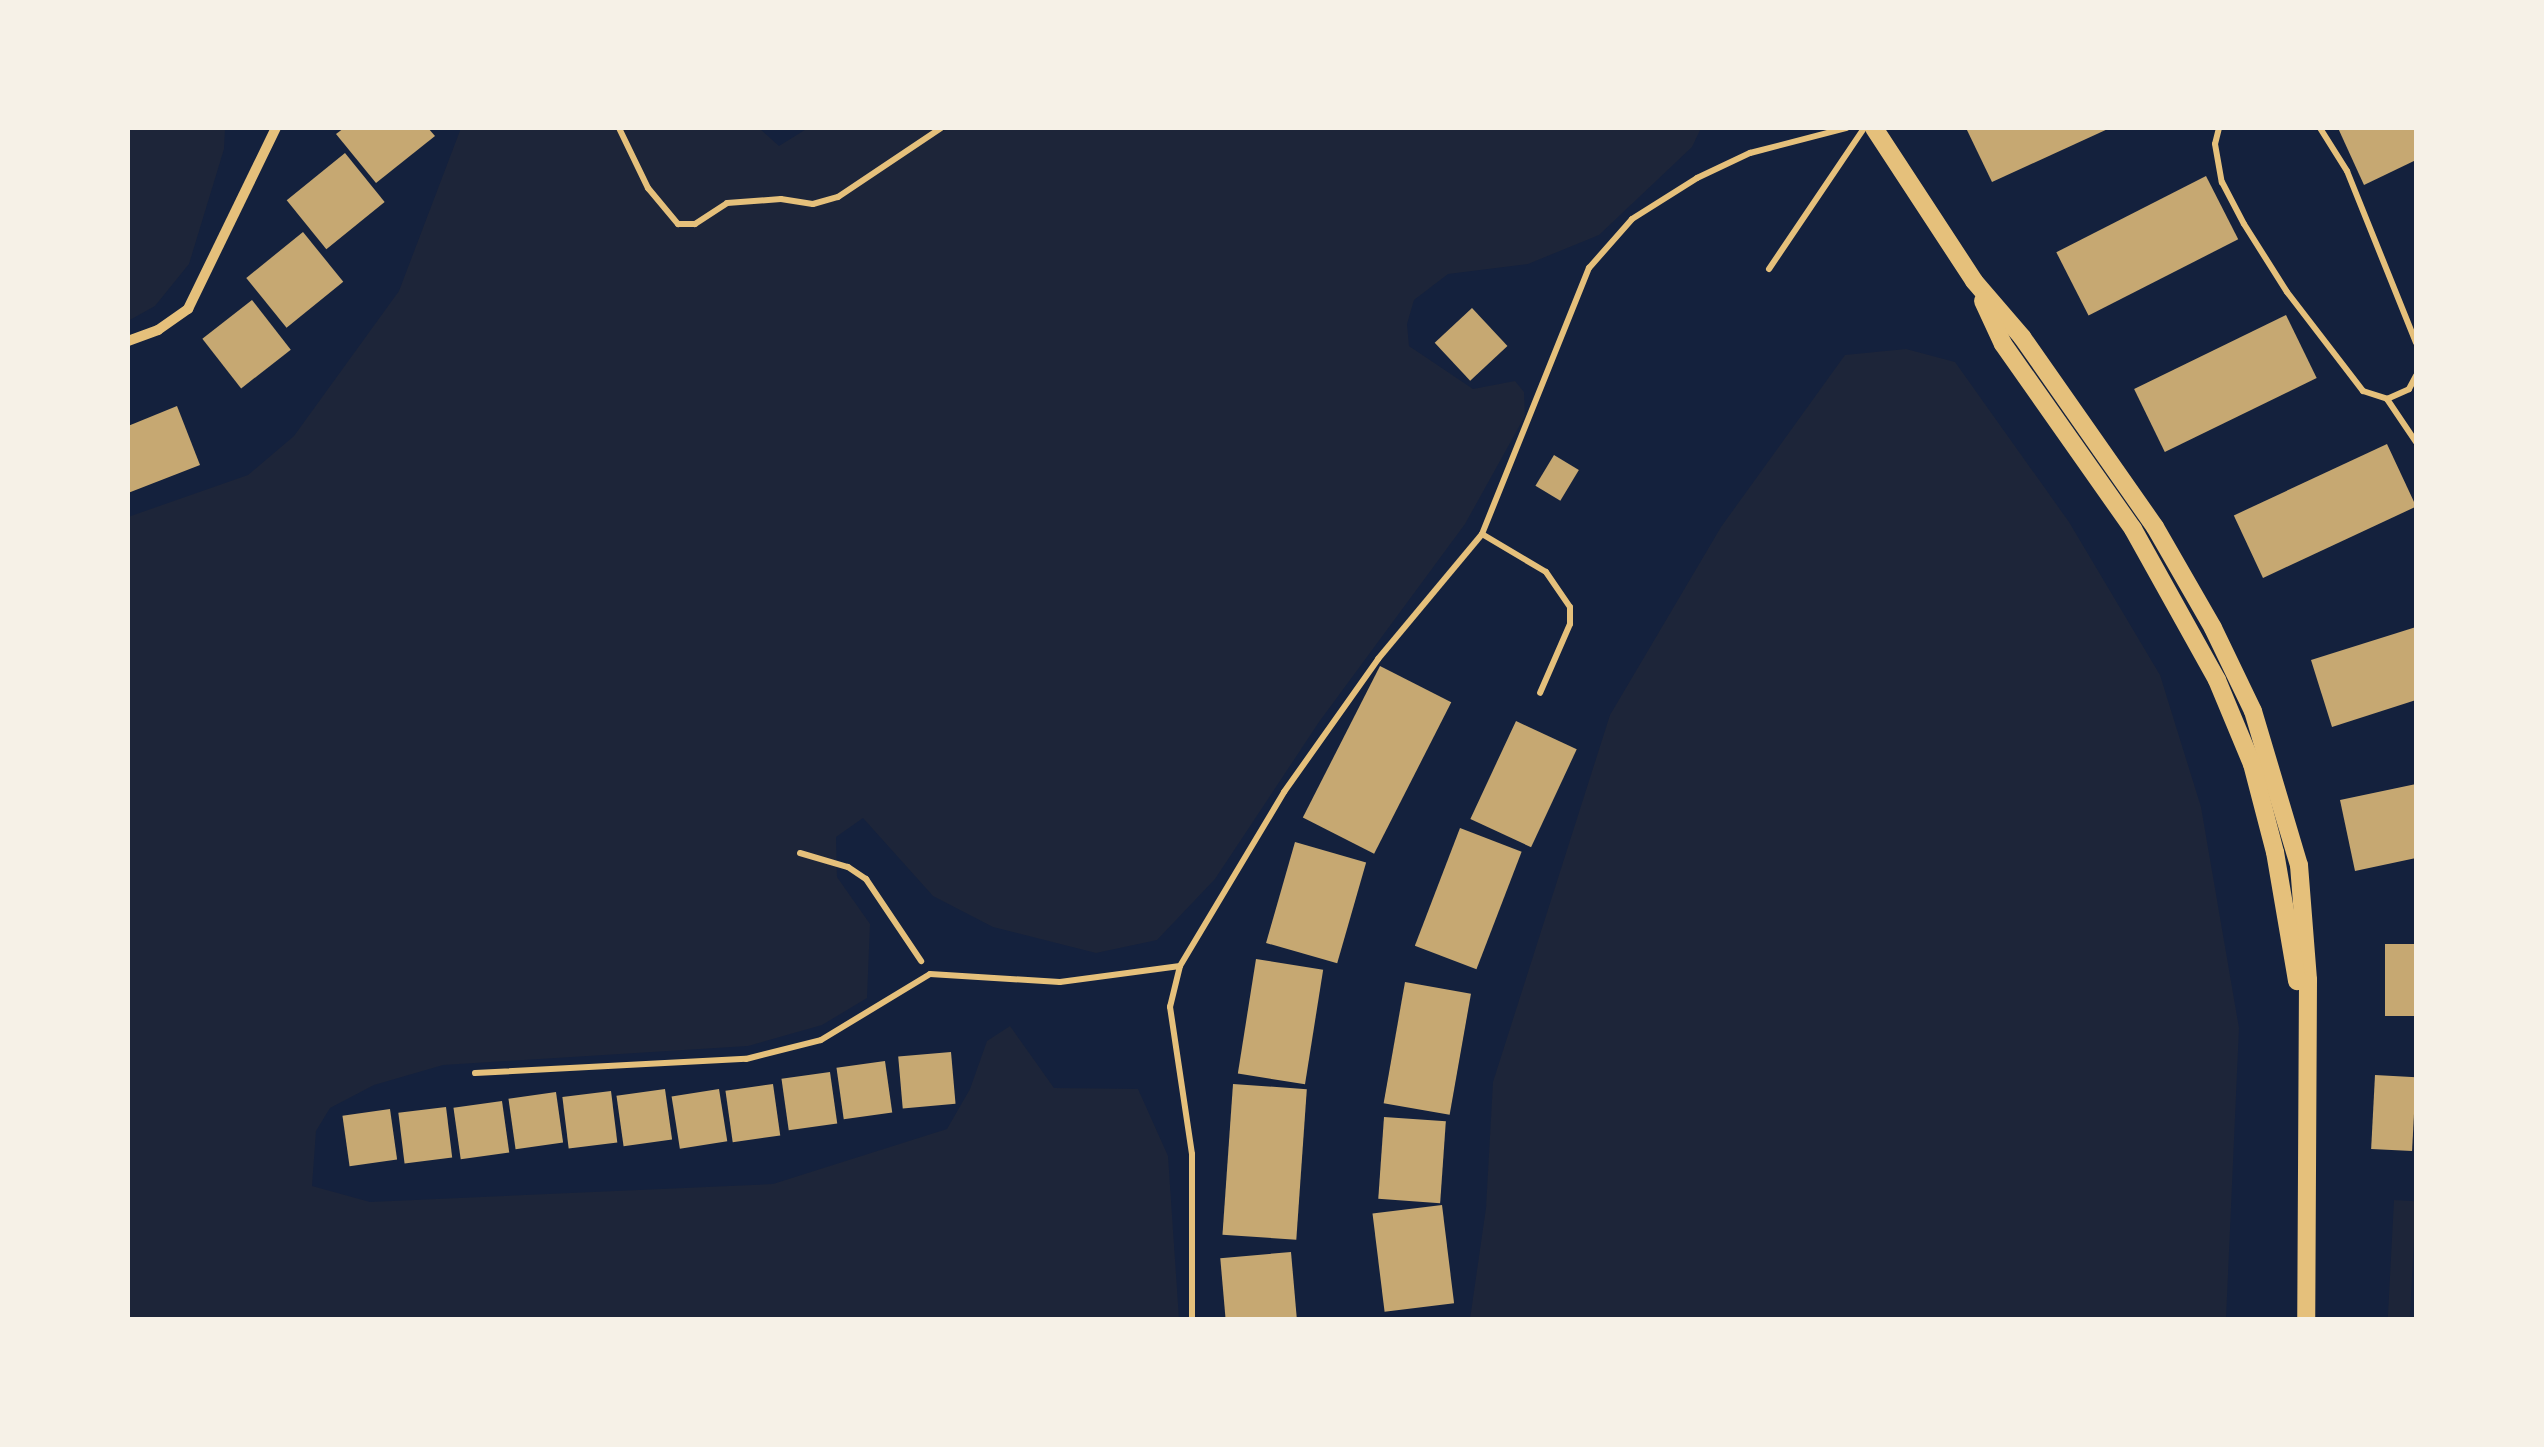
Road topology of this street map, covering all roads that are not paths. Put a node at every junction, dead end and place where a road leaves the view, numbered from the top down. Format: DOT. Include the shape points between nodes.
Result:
graph roads {
  1 [pos="276,128"];
  2 [pos="1847,128"];
  3 [pos="1864,128"];
  4 [pos="1874,128"];
  5 [pos="2218,128"];
  6 [pos="2320,128"];
  7 [pos="1770,268"];
  8 [pos="128,341"];
  9 [pos="2416,344"];
  10 [pos="2416,376"];
  11 [pos="2387,399"];
  12 [pos="2416,442"];
  13 [pos="1482,534"];
  14 [pos="1540,692"];
  15 [pos="1180,966"];
  16 [pos="475,1073"];
  17 [pos="1192,1320"];
  18 [pos="2306,1320"];
  1 -- 8 [label="street" via="188,309"];
  2 -- 13 [label="lane" via="1750,153 1632,218 1589,268"];
  3 -- 7 [label="lane"];
  4 -- 18 [label="street" via="1974,281 2003,344 2133,529 2217,680 2252,764 2275,852 2308,1060"];
  5 -- 11 [label="lane" via="2214,144 2222,182 2244,224 2363,391"];
  6 -- 9 [label="lane" via="2347,171"];
  10 -- 11 [label="lane" via="2409,389"];
  11 -- 12 [label="lane"];
  13 -- 14 [label="lane" via="1546,572 1570,606 1570,624"];
  13 -- 15 [label="lane" via="1378,659 1305,762"];
  15 -- 16 [label="lane" via="1060,982 930,974 820,1040 746,1059"];
  15 -- 17 [label="lane" via="1170,1006 1192,1154"];
}
